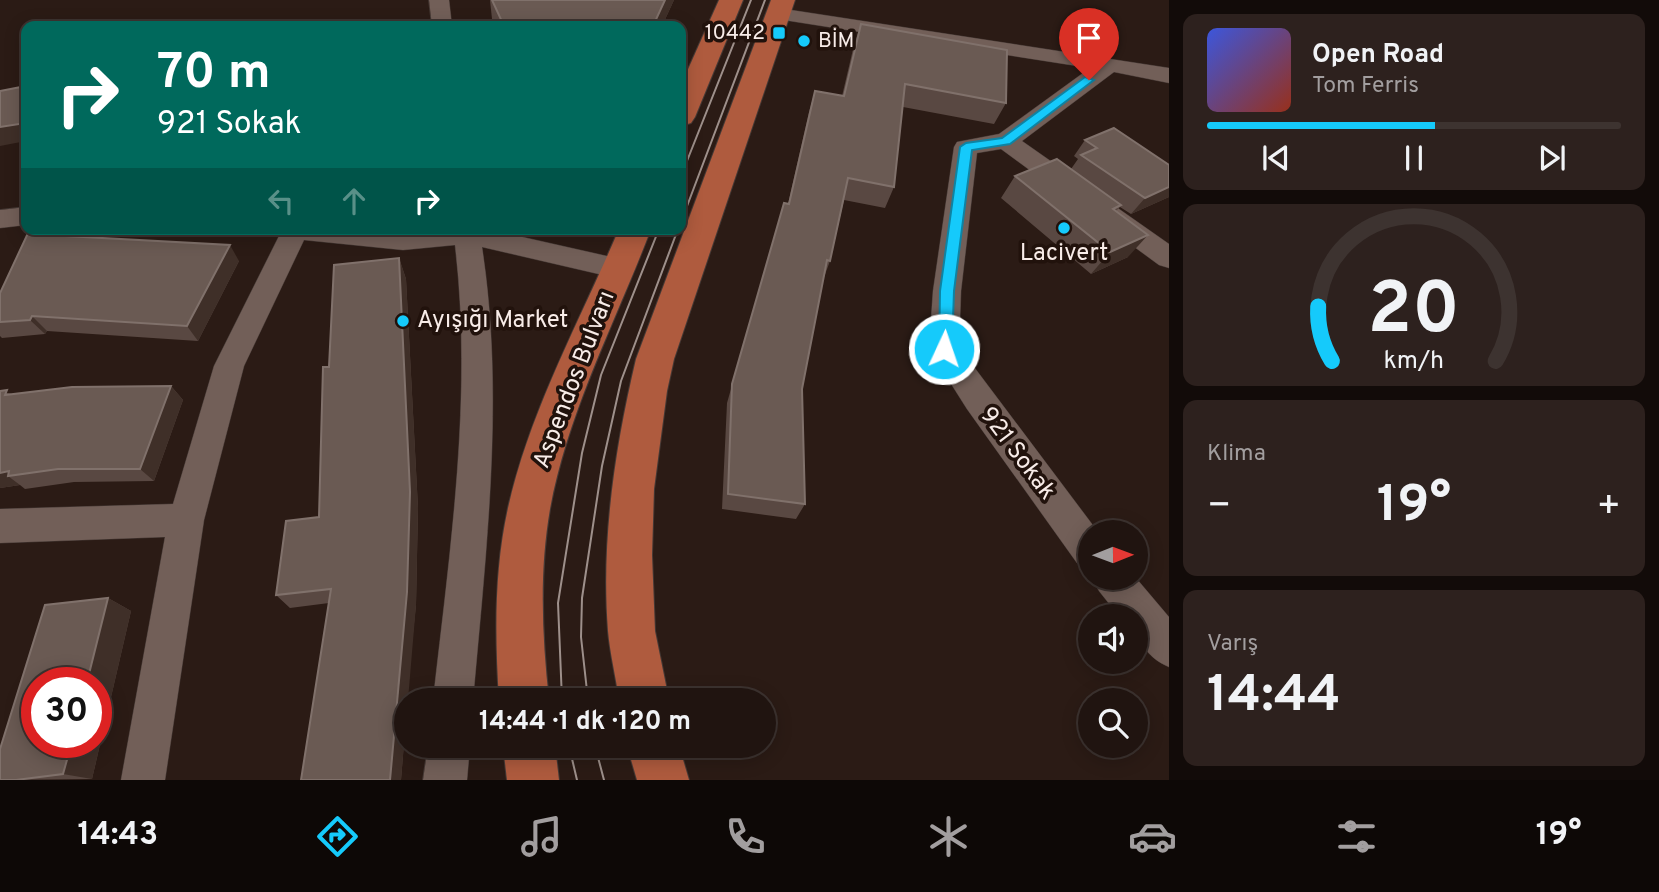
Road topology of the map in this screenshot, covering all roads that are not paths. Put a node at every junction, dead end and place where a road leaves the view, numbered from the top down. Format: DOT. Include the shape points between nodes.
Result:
graph roads {
  1 [pos="439,0"];
  2 [pos="731,0"];
  3 [pos="780,7"];
  4 [pos="441,21"];
  5 [pos="1110,64"];
  6 [pos="1169,76"];
  7 [pos="686,105"];
  8 [pos="1006,141"];
  9 [pos="21,217"];
  10 [pos="0,219"];
  11 [pos="289,235"];
  12 [pos="353,235"];
  13 [pos="438,235"];
  14 [pos="467,235"];
  15 [pos="482,235"];
  16 [pos="633,235"];
  17 [pos="1169,258"];
  18 [pos="620,269"];
  19 [pos="186,520"];
  20 [pos="0,526"];
  21 [pos="1078,535"];
  22 [pos="1122,590"];
  23 [pos="1169,647"];
  24 [pos="454,688"];
  25 [pos="523,688"];
  26 [pos="642,688"];
  27 [pos="448,758"];
  28 [pos="530,758"];
  29 [pos="657,758"];
  30 [pos="143,780"];
  31 [pos="445,780"];
  32 [pos="533,780"];
  33 [pos="663,780"];
  1 -- 4 [label="street"];
  2 -- 7 [label="main road"];
  3 -- 5 [label="street"];
  3 -- 26 [label="main road" via="655,359 644,406 631,500 631,622"];
  5 -- 6 [label="street"];
  5 -- 8 [label="street, 921 Sokak"];
  8 -- 17 [label="street"];
  8 -- 21 [label="street, 921 Sokak" via="966,147 944,349"];
  9 -- 10 [label="street"];
  11 -- 19 [label="street" via="229,366"];
  12 -- 13 [label="street" via="403,240"];
  14 -- 24 [label="street" via="477,309 472,505"];
  15 -- 18 [label="street"];
  16 -- 18 [label="main road, Aspendos Bulvarı"];
  18 -- 25 [label="main road, Aspendos Bulvarı" via="558,410 530,508 519,604"];
  19 -- 20 [label="street"];
  19 -- 30 [label="street"];
  22 -- 23 [label="street"];
  27 -- 31 [label="street"];
  28 -- 32 [label="main road"];
  29 -- 33 [label="main road"];
}
